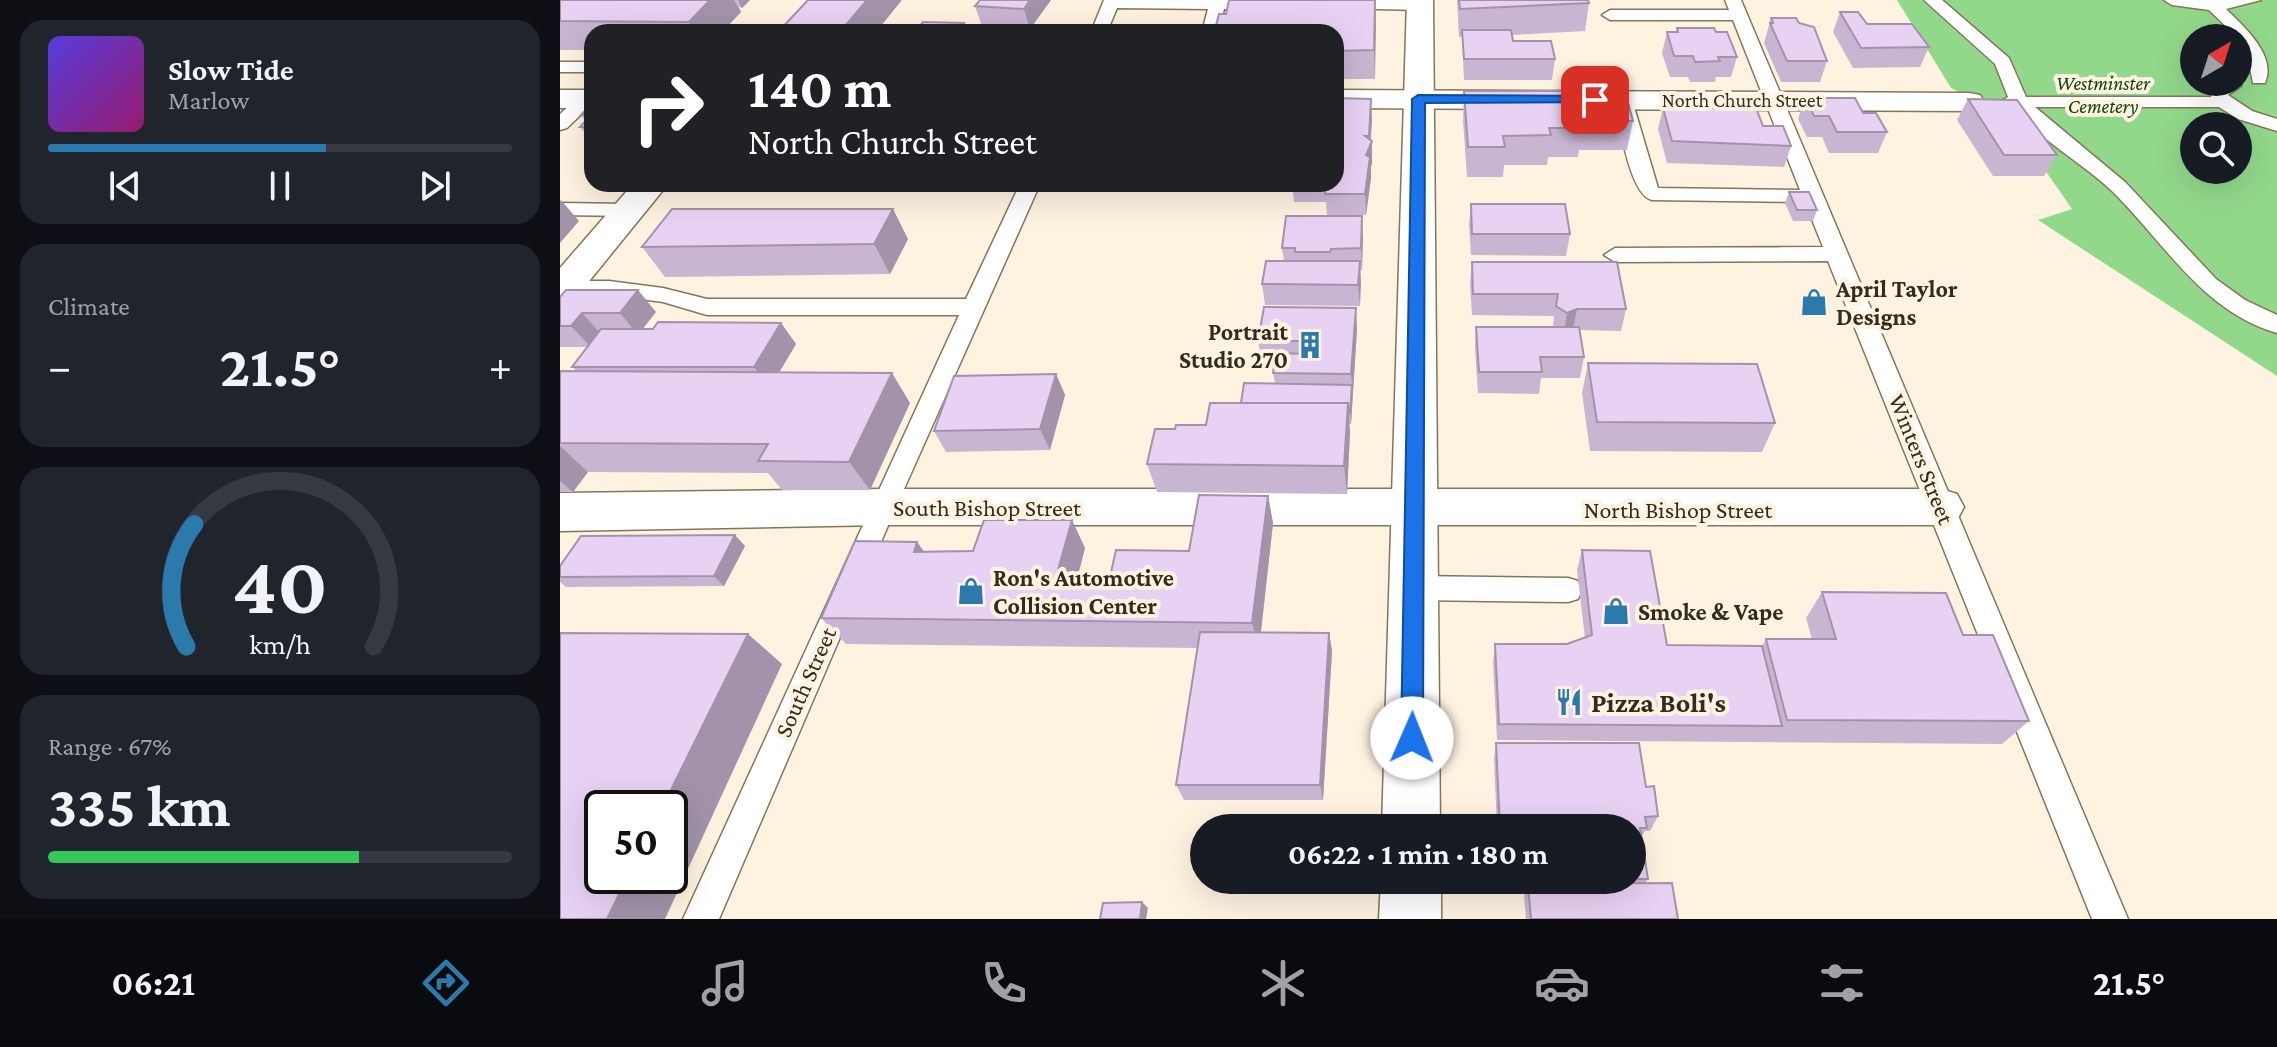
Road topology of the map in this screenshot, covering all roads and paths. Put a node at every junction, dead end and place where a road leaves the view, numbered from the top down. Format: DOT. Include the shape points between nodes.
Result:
graph roads {
  1 [pos="1932,0"];
  2 [pos="2172,0"];
  3 [pos="2253,0"];
  4 [pos="1112,2"];
  5 [pos="1420,2"];
  6 [pos="1217,4"];
  7 [pos="1279,5"];
  8 [pos="1324,5"];
  9 [pos="2213,5"];
  10 [pos="1736,7"];
  11 [pos="1610,15"];
  12 [pos="1102,24"];
  13 [pos="1212,24"];
  14 [pos="560,67"];
  15 [pos="584,67"];
  16 [pos="2268,76"];
  17 [pos="2220,96"];
  18 [pos="580,99"];
  19 [pos="1344,99"];
  20 [pos="1418,99"];
  21 [pos="1623,100"];
  22 [pos="1773,100"];
  23 [pos="1969,102"];
  24 [pos="2019,102"];
  25 [pos="2224,102"];
  26 [pos="560,124"];
  27 [pos="2277,125"];
  28 [pos="1026,192"];
  29 [pos="1812,196"];
  30 [pos="639,197"];
  31 [pos="560,209"];
  32 [pos="1839,254"];
  33 [pos="1615,255"];
  34 [pos="562,290"];
  35 [pos="974,307"];
  36 [pos="2277,325"];
  37 [pos="882,507"];
  38 [pos="1941,507"];
  39 [pos="1415,509"];
  40 [pos="560,512"];
  41 [pos="1414,588"];
  42 [pos="1568,590"];
  43 [pos="1411,814"];
  44 [pos="1411,894"];
  45 [pos="701,919"];
  46 [pos="1410,919"];
  47 [pos="2110,919"];
  1 -- 24 [label="lane" via="2003,62"];
  2 -- 9 [label="lane"];
  3 -- 9 [label="lane"];
  4 -- 6 [label="lane"];
  4 -- 12 [label="lane"];
  5 -- 8 [label="lane"];
  5 -- 20 [label="street"];
  6 -- 7 [label="lane"];
  6 -- 13 [label="lane"];
  9 -- 16 [label="lane" via="2246,41"];
  10 -- 11 [label="lane"];
  10 -- 22 [label="lane, Winters Street"];
  14 -- 15 [label="lane"];
  17 -- 25 [label="lane"];
  18 -- 26 [label="lane"];
  19 -- 20 [label="street, North Church Street"];
  20 -- 21 [label="street, North Church Street"];
  20 -- 39 [label="street"];
  21 -- 22 [label="street, North Church Street"];
  21 -- 29 [label="lane" via="1645,186 1652,194"];
  22 -- 23 [label="street, North Church Street"];
  22 -- 29 [label="lane, Winters Street"];
  23 -- 24 [label="lane"];
  24 -- 25 [label="lane"];
  24 -- 36 [label="lane" via="2118,186 2208,284"];
  25 -- 27 [label="lane"];
  28 -- 35 [label="lane, South Street"];
  29 -- 32 [label="lane, Winters Street"];
  30 -- 31 [label="lane"];
  30 -- 34 [label="street"];
  32 -- 33 [label="lane"];
  32 -- 38 [label="lane, Winters Street"];
  34 -- 35 [label="lane" via="609,288 707,307"];
  35 -- 37 [label="lane, South Street"];
  37 -- 39 [label="street, South Bishop Street"];
  37 -- 40 [label="street, South Bishop Street"];
  37 -- 45 [label="lane, South Street"];
  38 -- 39 [label="street, North Bishop Street"];
  38 -- 47 [label="lane, Winters Street"];
  39 -- 41 [label="street"];
  41 -- 42 [label="lane"];
  41 -- 43 [label="street"];
  44 -- 46 [label="street"];
}
